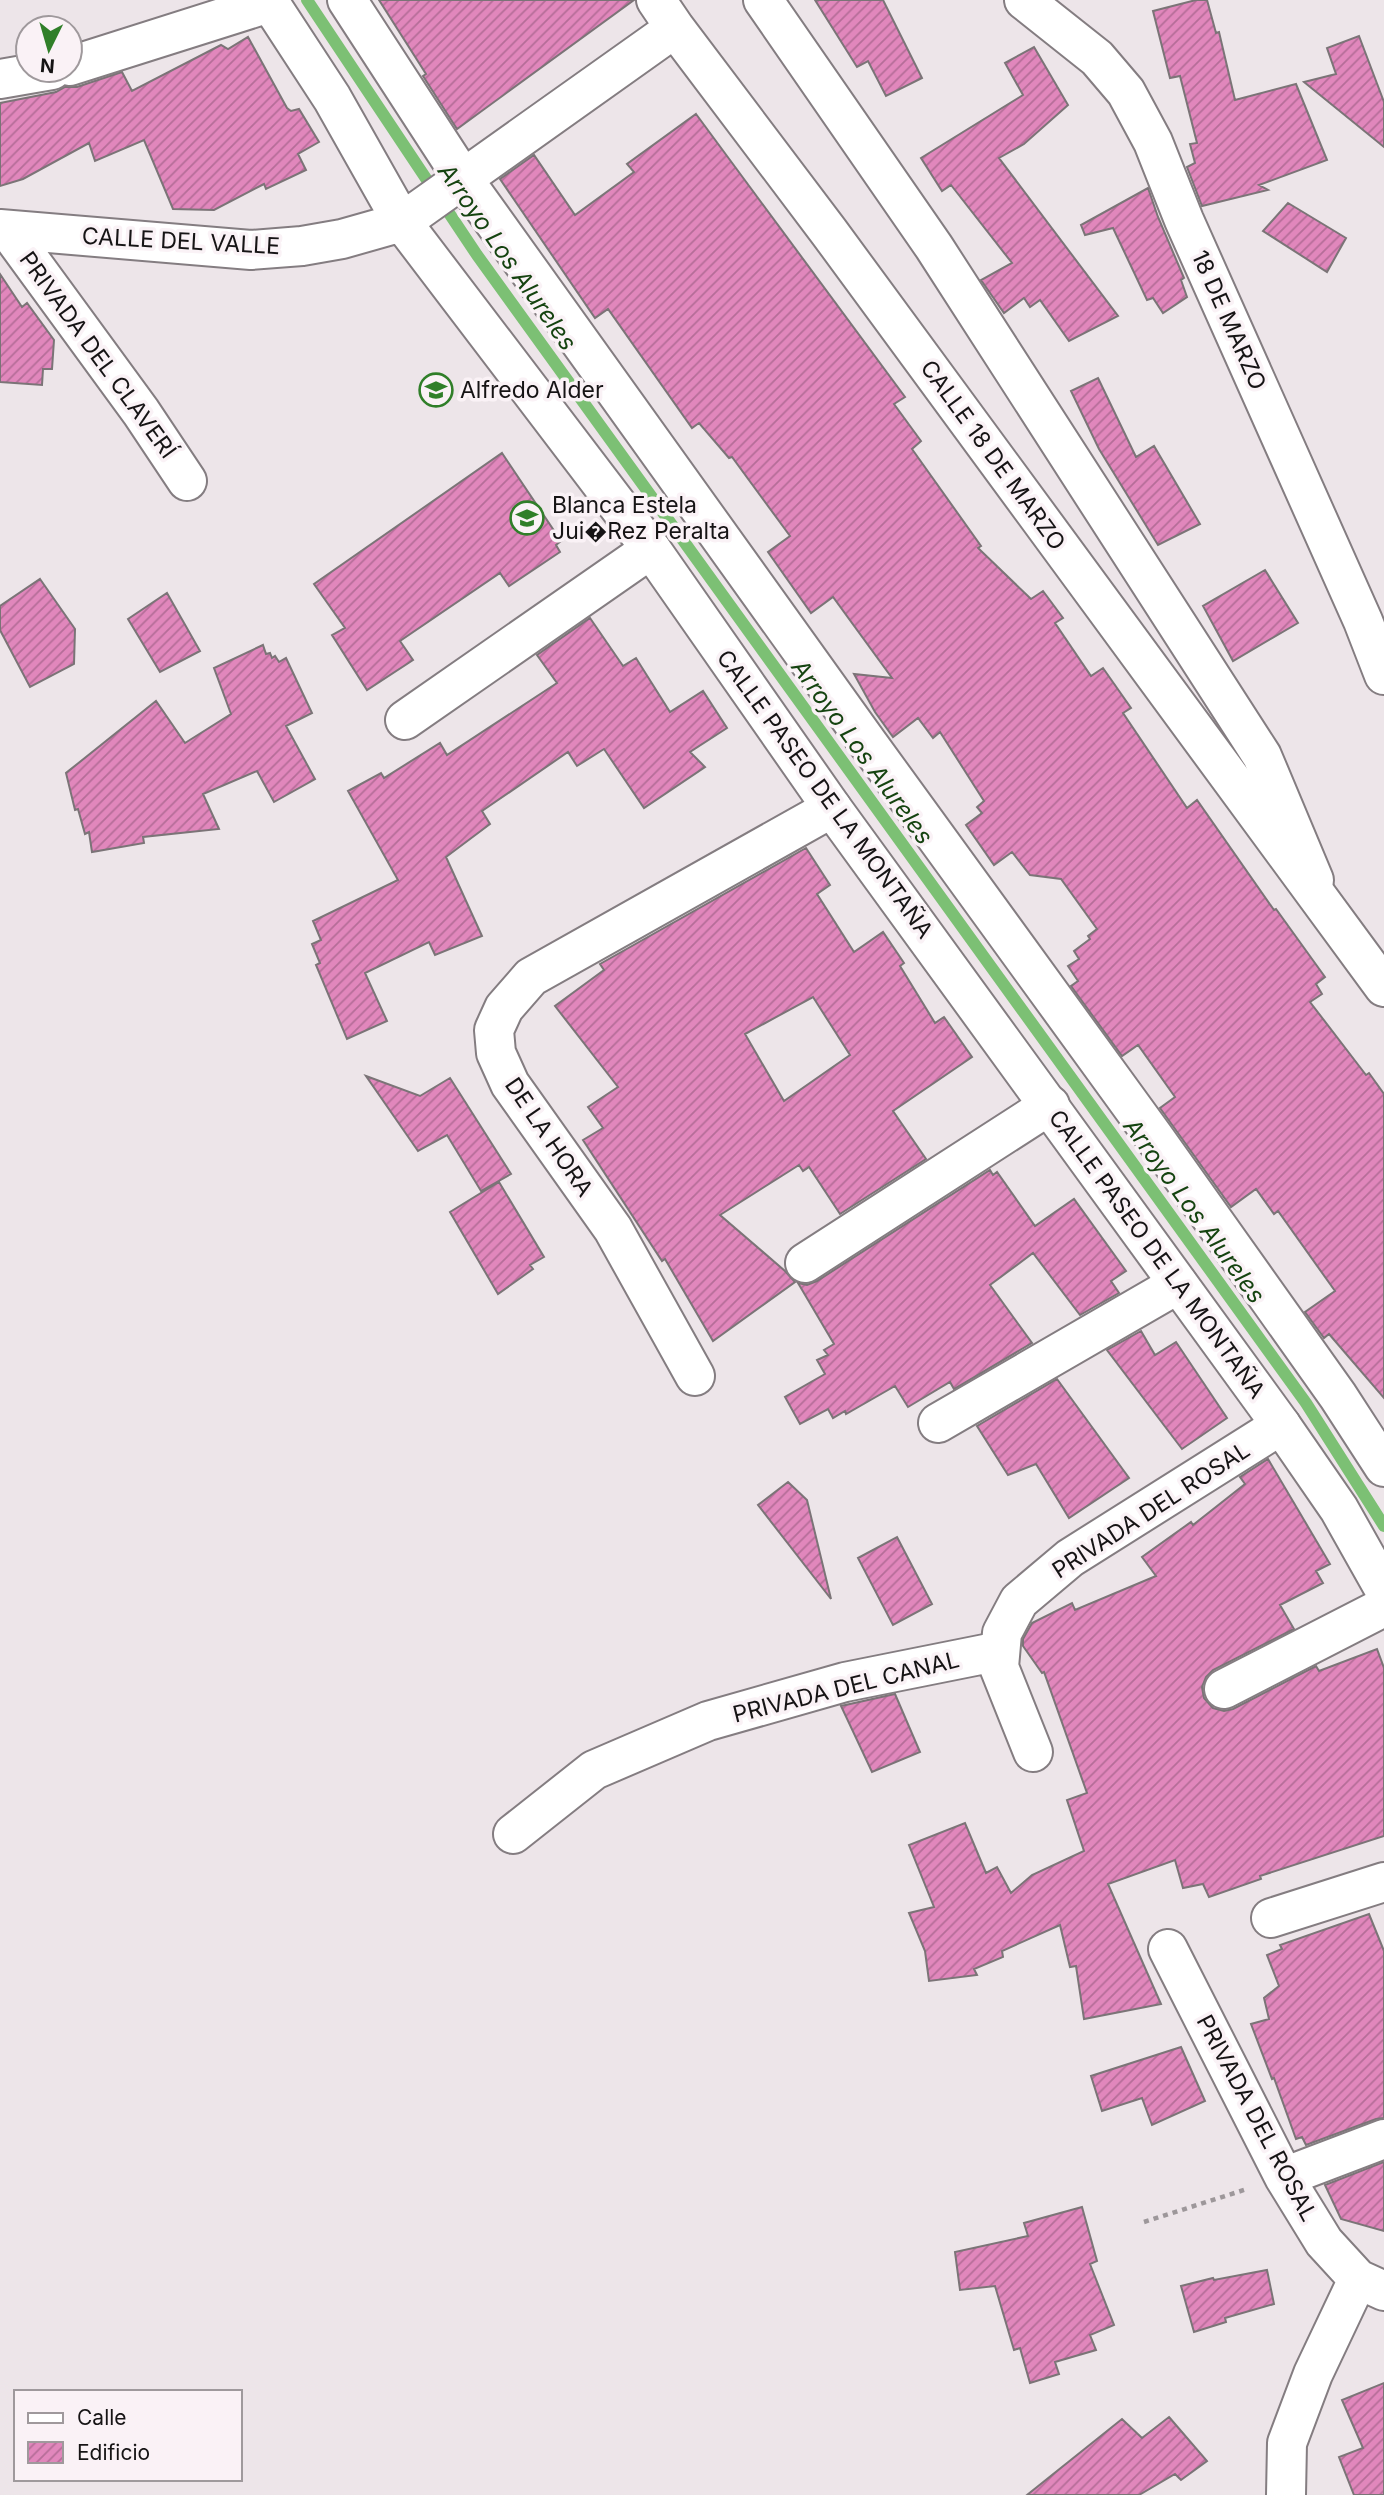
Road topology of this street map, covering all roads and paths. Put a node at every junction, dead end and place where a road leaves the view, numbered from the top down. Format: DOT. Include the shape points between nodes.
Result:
graph roads {
  1 [pos="347,0"];
  2 [pos="762,0"];
  3 [pos="1024,0"];
  4 [pos="268,1"];
  5 [pos="666,14"];
  6 [pos="84,61"];
  7 [pos="459,183"];
  8 [pos="410,217"];
  9 [pos="4,230"];
  10 [pos="187,481"];
  11 [pos="652,549"];
  12 [pos="1384,675"];
  13 [pos="405,720"];
  14 [pos="832,808"];
  15 [pos="1327,912"];
  16 [pos="1384,987"];
  17 [pos="1050,1105"];
  18 [pos="805,1263"];
  19 [pos="1178,1284"];
  20 [pos="695,1376"];
  21 [pos="938,1423"];
  22 [pos="1281,1425"];
  23 [pos="1384,1466"];
  24 [pos="1384,1588"];
  25 [pos="1384,1607"];
  26 [pos="1000,1651"];
  27 [pos="1224,1689"];
  28 [pos="1033,1752"];
  29 [pos="513,1834"];
  30 [pos="1384,1882"];
  31 [pos="1271,1918"];
  32 [pos="1168,1949"];
  33 [pos="1384,2139"];
  34 [pos="1284,2177"];
  35 [pos="1144,2222"];
  36 [pos="1371,2285"];
  37 [pos="1286,2495"];
  1 -- 7 [label="street"];
  2 -- 15 [label="street, CALLE 18 DE MARZO" via="934,247 1262,756"];
  3 -- 12 [label="street, 18 DE MARZO" via="1097,58 1126,92 1153,142"];
  4 -- 6 [label="street"];
  4 -- 8 [label="street, CALLE PASEO DE LA MONTAÑA"];
  5 -- 7 [label="street, CALLE DEL VALLE"];
  5 -- 15 [label="street, CALLE 18 DE MARZO"];
  7 -- 8 [label="street, CALLE DEL VALLE"];
  7 -- 23 [label="street" via="1146,1125"];
  8 -- 9 [label="street, CALLE DEL VALLE" via="342,239 251,250"];
  8 -- 11 [label="street, CALLE PASEO DE LA MONTAÑA"];
  9 -- 10 [label="street, PRIVADA DEL CLAVERÍ"];
  11 -- 13 [label="street"];
  11 -- 14 [label="street, CALLE PASEO DE LA MONTAÑA"];
  14 -- 17 [label="street, CALLE PASEO DE LA MONTAÑA"];
  14 -- 20 [label="street, DE LA HORA" via="531,977 504,1008 494,1030 496,1053 510,1084 613,1229"];
  15 -- 16 [label="street, CALLE 18 DE MARZO"];
  17 -- 18 [label="street"];
  17 -- 19 [label="street, CALLE PASEO DE LA MONTAÑA"];
  19 -- 21 [label="street"];
  19 -- 22 [label="street, CALLE PASEO DE LA MONTAÑA"];
  22 -- 24 [label="street, CALLE PASEO DE LA MONTAÑA" via="1339,1509"];
  22 -- 26 [label="street, PRIVADA DEL ROSAL" via="1070,1558 1020,1601 1002,1633"];
  25 -- 27 [label="street"];
  26 -- 28 [label="street, PRIVADA DEL ROSAL" via="999,1667"];
  26 -- 29 [label="street, PRIVADA DEL CANAL" via="845,1682 708,1721 594,1770"];
  30 -- 31 [label="street"];
  32 -- 34 [label="street, PRIVADA DEL ROSAL"];
  33 -- 34 [label="street"];
  34 -- 35 [label="path"];
  34 -- 36 [label="street, PRIVADA DEL ROSAL" via="1324,2242"];
  36 -- 37 [label="street" via="1313,2374 1287,2443"];
}
